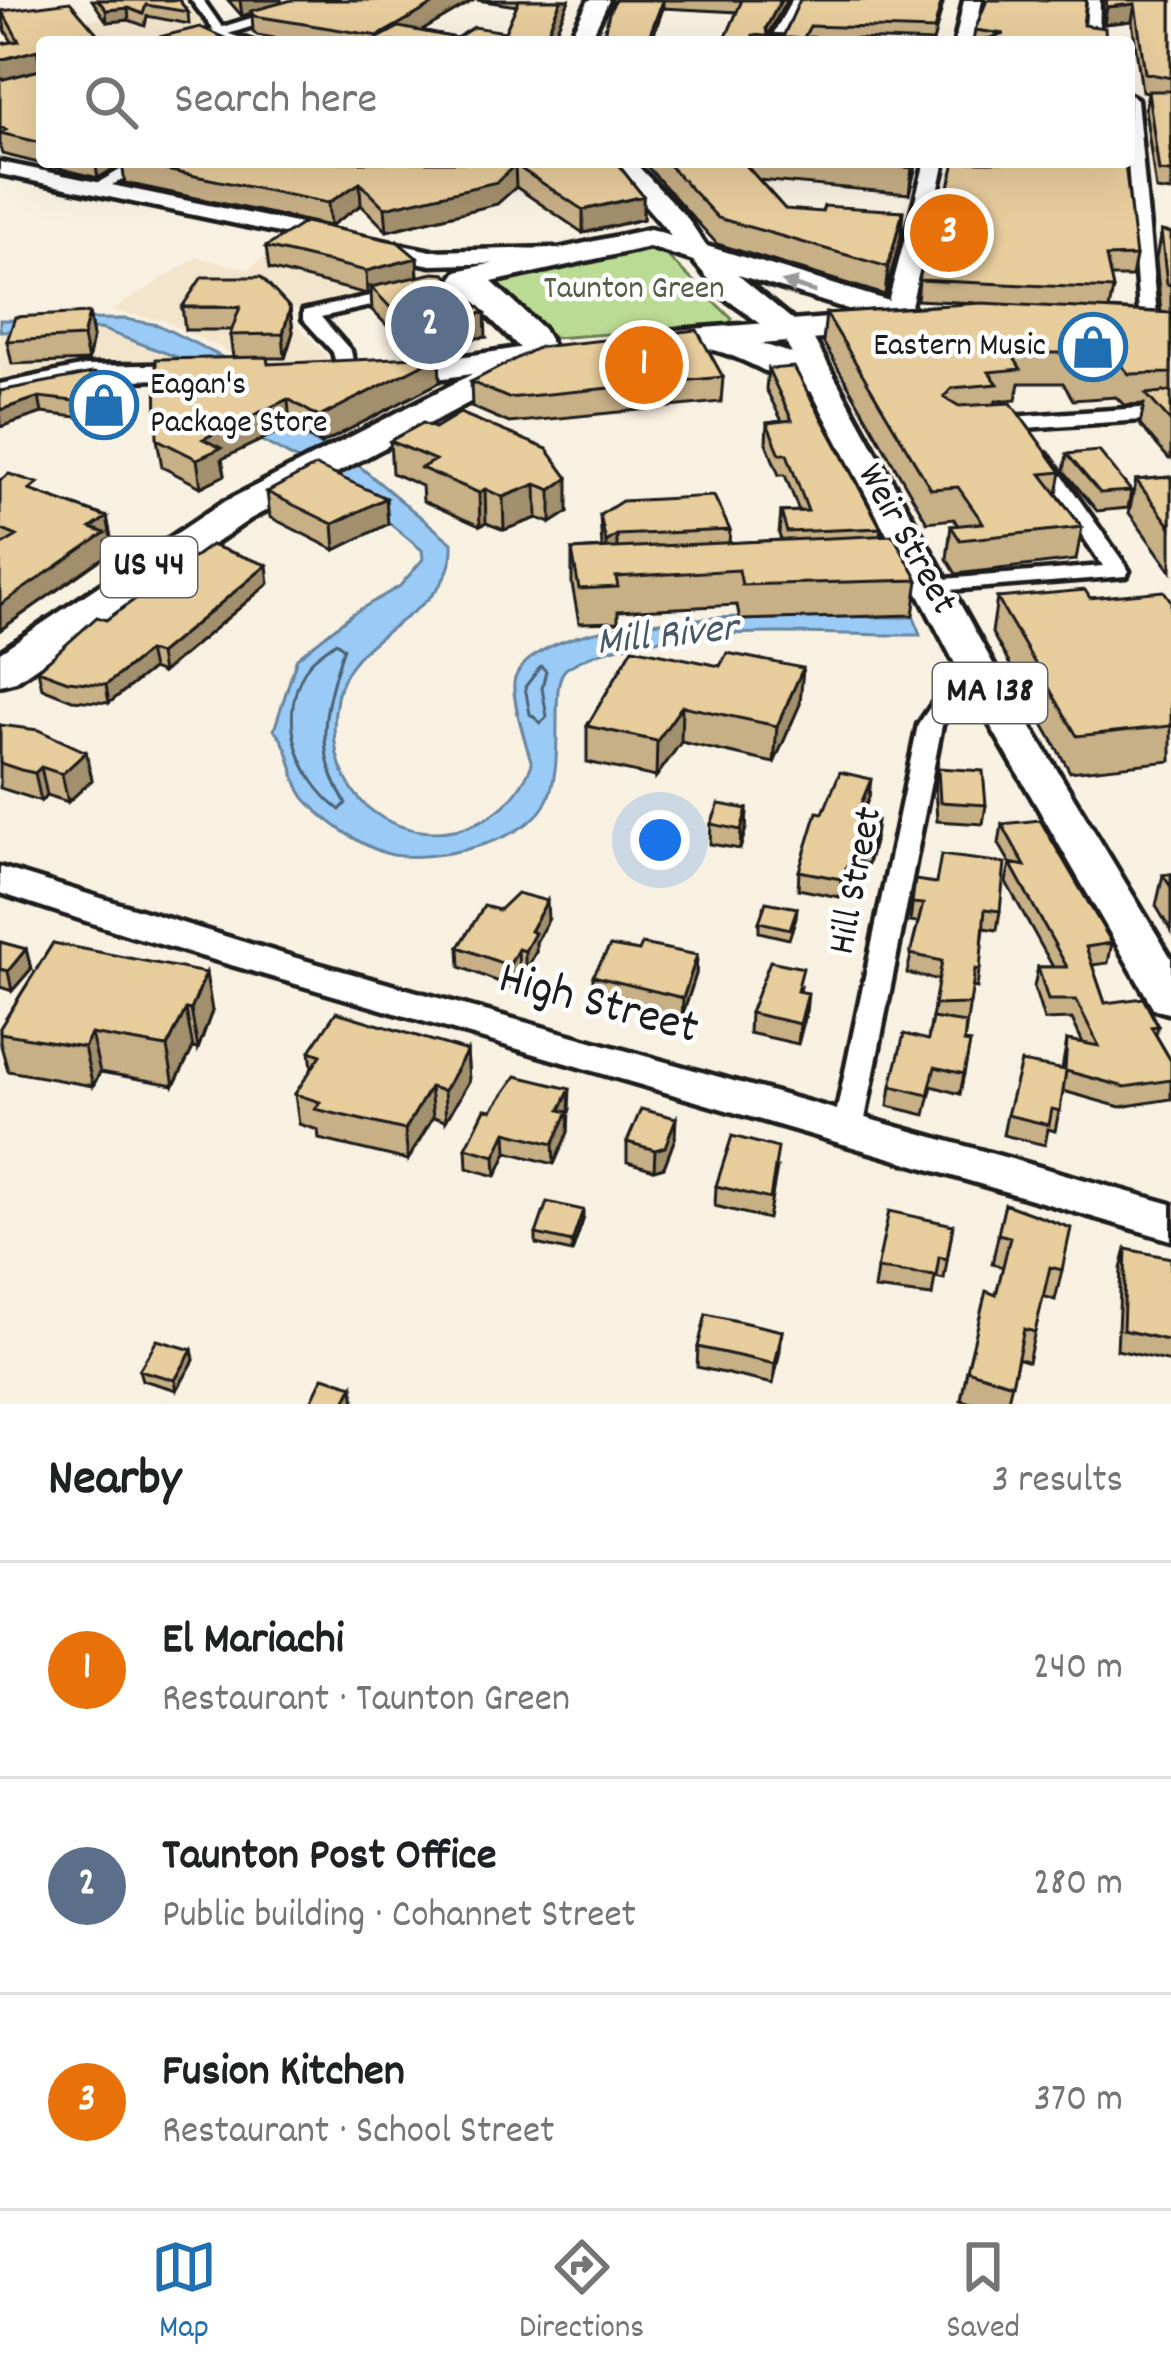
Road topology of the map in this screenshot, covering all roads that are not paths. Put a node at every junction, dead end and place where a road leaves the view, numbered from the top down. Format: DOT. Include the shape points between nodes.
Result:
graph roads {
  1 [pos="197,0"];
  2 [pos="328,0"];
  3 [pos="599,0"];
  4 [pos="798,0"];
  5 [pos="973,0"];
  6 [pos="1094,0"];
  7 [pos="217,33"];
  8 [pos="206,36"];
  9 [pos="227,36"];
  10 [pos="581,36"];
  11 [pos="779,36"];
  12 [pos="965,36"];
  13 [pos="1092,36"];
  14 [pos="1135,108"];
  15 [pos="0,168"];
  16 [pos="134,168"];
  17 [pos="625,168"];
  18 [pos="934,168"];
  19 [pos="95,189"];
  20 [pos="660,210"];
  21 [pos="622,241"];
  22 [pos="568,254"];
  23 [pos="699,255"];
  24 [pos="430,258"];
  25 [pos="458,280"];
  26 [pos="425,288"];
  27 [pos="735,292"];
  28 [pos="919,318"];
  29 [pos="1108,326"];
  30 [pos="1160,328"];
  31 [pos="791,329"];
  32 [pos="691,338"];
  33 [pos="539,352"];
  34 [pos="336,371"];
  35 [pos="225,372"];
  36 [pos="820,383"];
  37 [pos="0,392"];
  38 [pos="1171,412"];
  39 [pos="1013,422"];
  40 [pos="975,426"];
  41 [pos="911,568"];
  42 [pos="0,672"];
  43 [pos="985,684"];
  44 [pos="0,880"];
  45 [pos="1171,997"];
  46 [pos="849,1124"];
  47 [pos="1171,1222"];
  1 -- 7 [label="street"];
  2 -- 7 [label="main road"];
  3 -- 10 [label="main road"];
  4 -- 11 [label="street"];
  5 -- 12 [label="main road"];
  6 -- 13 [label="street"];
  7 -- 8 [label="main road"];
  7 -- 9 [label="street"];
  14 -- 30 [label="street"];
  15 -- 19 [label="main road"];
  16 -- 19 [label="street"];
  17 -- 20 [label="main road, MA 138"];
  18 -- 28 [label="main road"];
  19 -- 24 [label="main road"];
  20 -- 21 [label="main road" via="655,226"];
  20 -- 23 [label="main road, MA 138"];
  21 -- 22 [label="highway"];
  21 -- 23 [label="highway" via="663,240"];
  22 -- 24 [label="main road"];
  22 -- 25 [label="highway"];
  23 -- 27 [label="main road, MA 138"];
  28 -- 23 [label="highway, one-way"];
  24 -- 25 [label="main road"];
  25 -- 33 [label="highway"];
  26 -- 34 [label="street" via="309,315 342,351"];
  27 -- 31 [label="main road, MA 138"];
  27 -- 32 [label="highway" via="746,313 740,324"];
  28 -- 31 [label="highway, US 44"];
  29 -- 30 [label="highway"];
  31 -- 32 [label="highway, US 44"];
  31 -- 36 [label="main road, Weir Street / MA 138"];
  32 -- 33 [label="highway, US 44"];
  32 -- 36 [label="highway" via="766,355"];
  33 -- 34 [label="main road" via="453,369"];
  33 -- 42 [label="highway, US 44" via="304,472 173,550"];
  35 -- 37 [label="main road" via="98,373"];
  36 -- 41 [label="main road, Weir Street / MA 138"];
  38 -- 39 [label="street"];
  39 -- 40 [label="street"];
  39 -- 41 [label="street" via="1118,571"];
  41 -- 43 [label="main road, Weir Street / MA 138"];
  43 -- 45 [label="main road, Weir Street / MA 138"];
  43 -- 46 [label="street, Hill Street" via="949,696 930,725"];
  44 -- 46 [label="main road, High Street" via="488,1030"];
  46 -- 47 [label="main road, High Street"];
}
